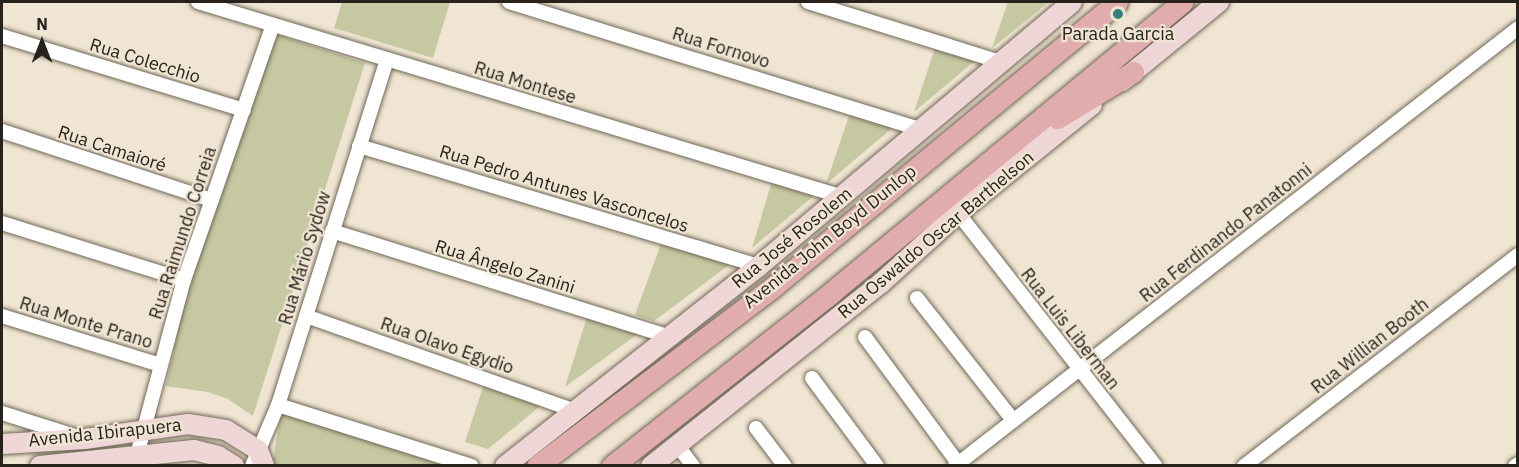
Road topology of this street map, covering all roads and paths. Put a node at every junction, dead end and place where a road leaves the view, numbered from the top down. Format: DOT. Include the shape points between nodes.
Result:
graph roads {
  1 [pos="198,2"];
  2 [pos="509,2"];
  3 [pos="808,2"];
  4 [pos="1072,2"];
  5 [pos="1117,2"];
  6 [pos="1183,2"];
  7 [pos="1219,2"];
  8 [pos="273,25"];
  9 [pos="1518,28"];
  10 [pos="2,36"];
  11 [pos="387,60"];
  12 [pos="1001,62"];
  13 [pos="1133,72"];
  14 [pos="244,110"];
  15 [pos="923,130"];
  16 [pos="2,132"];
  17 [pos="359,146"];
  18 [pos="990,159"];
  19 [pos="843,197"];
  20 [pos="212,200"];
  21 [pos="958,213"];
  22 [pos="2,223"];
  23 [pos="332,231"];
  24 [pos="1518,255"];
  25 [pos="759,266"];
  26 [pos="184,280"];
  27 [pos="918,298"];
  28 [pos="2,316"];
  29 [pos="306,316"];
  30 [pos="668,336"];
  31 [pos="865,337"];
  32 [pos="160,365"];
  33 [pos="1079,371"];
  34 [pos="812,378"];
  35 [pos="278,405"];
  36 [pos="576,411"];
  37 [pos="2,413"];
  38 [pos="1012,420"];
  39 [pos="756,428"];
  40 [pos="144,430"];
  41 [pos="85,439"];
  42 [pos="2,444"];
  43 [pos="678,446"];
  44 [pos="137,455"];
  45 [pos="258,460"];
  46 [pos="957,464"];
  47 [pos="40,465"];
  48 [pos="234,465"];
  49 [pos="472,465"];
  50 [pos="505,465"];
  51 [pos="537,465"];
  52 [pos="612,465"];
  53 [pos="651,465"];
  54 [pos="693,465"];
  55 [pos="785,465"];
  56 [pos="877,465"];
  57 [pos="1156,465"];
  58 [pos="1244,465"];
  1 -- 8 [label="street, Rua Montese"];
  2 -- 15 [label="street, Rua Fornovo"];
  3 -- 12 [label="street"];
  4 -- 12 [label="street, Rua José Rosolem"];
  5 -- 51 [label="main road, Avenida John Boyd Dunlop" via="774,286"];
  6 -- 18 [label="main road"];
  7 -- 13 [label="street, Rua Oswaldo Oscar Barthelson"];
  8 -- 11 [label="street, Rua Montese"];
  8 -- 14 [label="street, Rua Raimundo Correia"];
  9 -- 33 [label="street, Rua Ferdinando Panatonni"];
  10 -- 14 [label="street, Rua Colecchio"];
  11 -- 17 [label="street, Rua Mário Sydow"];
  11 -- 19 [label="street, Rua Montese"];
  12 -- 15 [label="street, Rua José Rosolem"];
  13 -- 18 [label="main road"];
  13 -- 21 [label="street, Rua Oswaldo Oscar Barthelson"];
  14 -- 20 [label="street, Rua Raimundo Correia"];
  15 -- 19 [label="street, Rua José Rosolem"];
  16 -- 20 [label="street, Rua Camaioré"];
  17 -- 23 [label="street, Rua Mário Sydow"];
  17 -- 25 [label="street, Rua Pedro Antunes Vasconcelos"];
  18 -- 52 [label="main road" via="832,292"];
  19 -- 25 [label="street, Rua José Rosolem"];
  20 -- 26 [label="street, Rua Raimundo Correia"];
  21 -- 33 [label="street, Rua Luis Liberman"];
  21 -- 43 [label="street, Rua Oswaldo Oscar Barthelson" via="881,283"];
  22 -- 26 [label="street"];
  23 -- 29 [label="street, Rua Mário Sydow"];
  23 -- 30 [label="street, Rua Ângelo Zanini"];
  24 -- 58 [label="street, Rua Willian Booth"];
  25 -- 30 [label="street, Rua José Rosolem"];
  26 -- 32 [label="street, Rua Raimundo Correia"];
  27 -- 38 [label="street"];
  28 -- 32 [label="street, Rua Monte Prano"];
  29 -- 35 [label="street, Rua Mário Sydow"];
  29 -- 36 [label="street, Rua Olavo Egydio"];
  30 -- 36 [label="street, Rua José Rosolem"];
  31 -- 46 [label="street"];
  32 -- 40 [label="street, Rua Raimundo Correia"];
  33 -- 38 [label="street, Rua Ferdinando Panatonni"];
  33 -- 57 [label="street, Rua Luis Liberman"];
  34 -- 56 [label="street"];
  35 -- 45 [label="street, Rua Mário Sydow"];
  35 -- 49 [label="street"];
  36 -- 50 [label="street, Rua José Rosolem"];
  37 -- 41 [label="street"];
  38 -- 46 [label="street, Rua Ferdinando Panatonni"];
  39 -- 55 [label="street"];
  40 -- 41 [label="street, Avenida Ibirapuera"];
  40 -- 44 [label="street, Rua Raimundo Correia"];
  40 -- 45 [label="street, Avenida Ibirapuera" via="205,425 226,430"];
  41 -- 42 [label="street, Avenida Ibirapuera"];
  43 -- 53 [label="street, Rua Oswaldo Oscar Barthelson"];
  43 -- 54 [label="street"];
  44 -- 47 [label="street, Avenida Ibirapuera"];
  44 -- 48 [label="street, Avenida Ibirapuera" via="194,450"];
}
